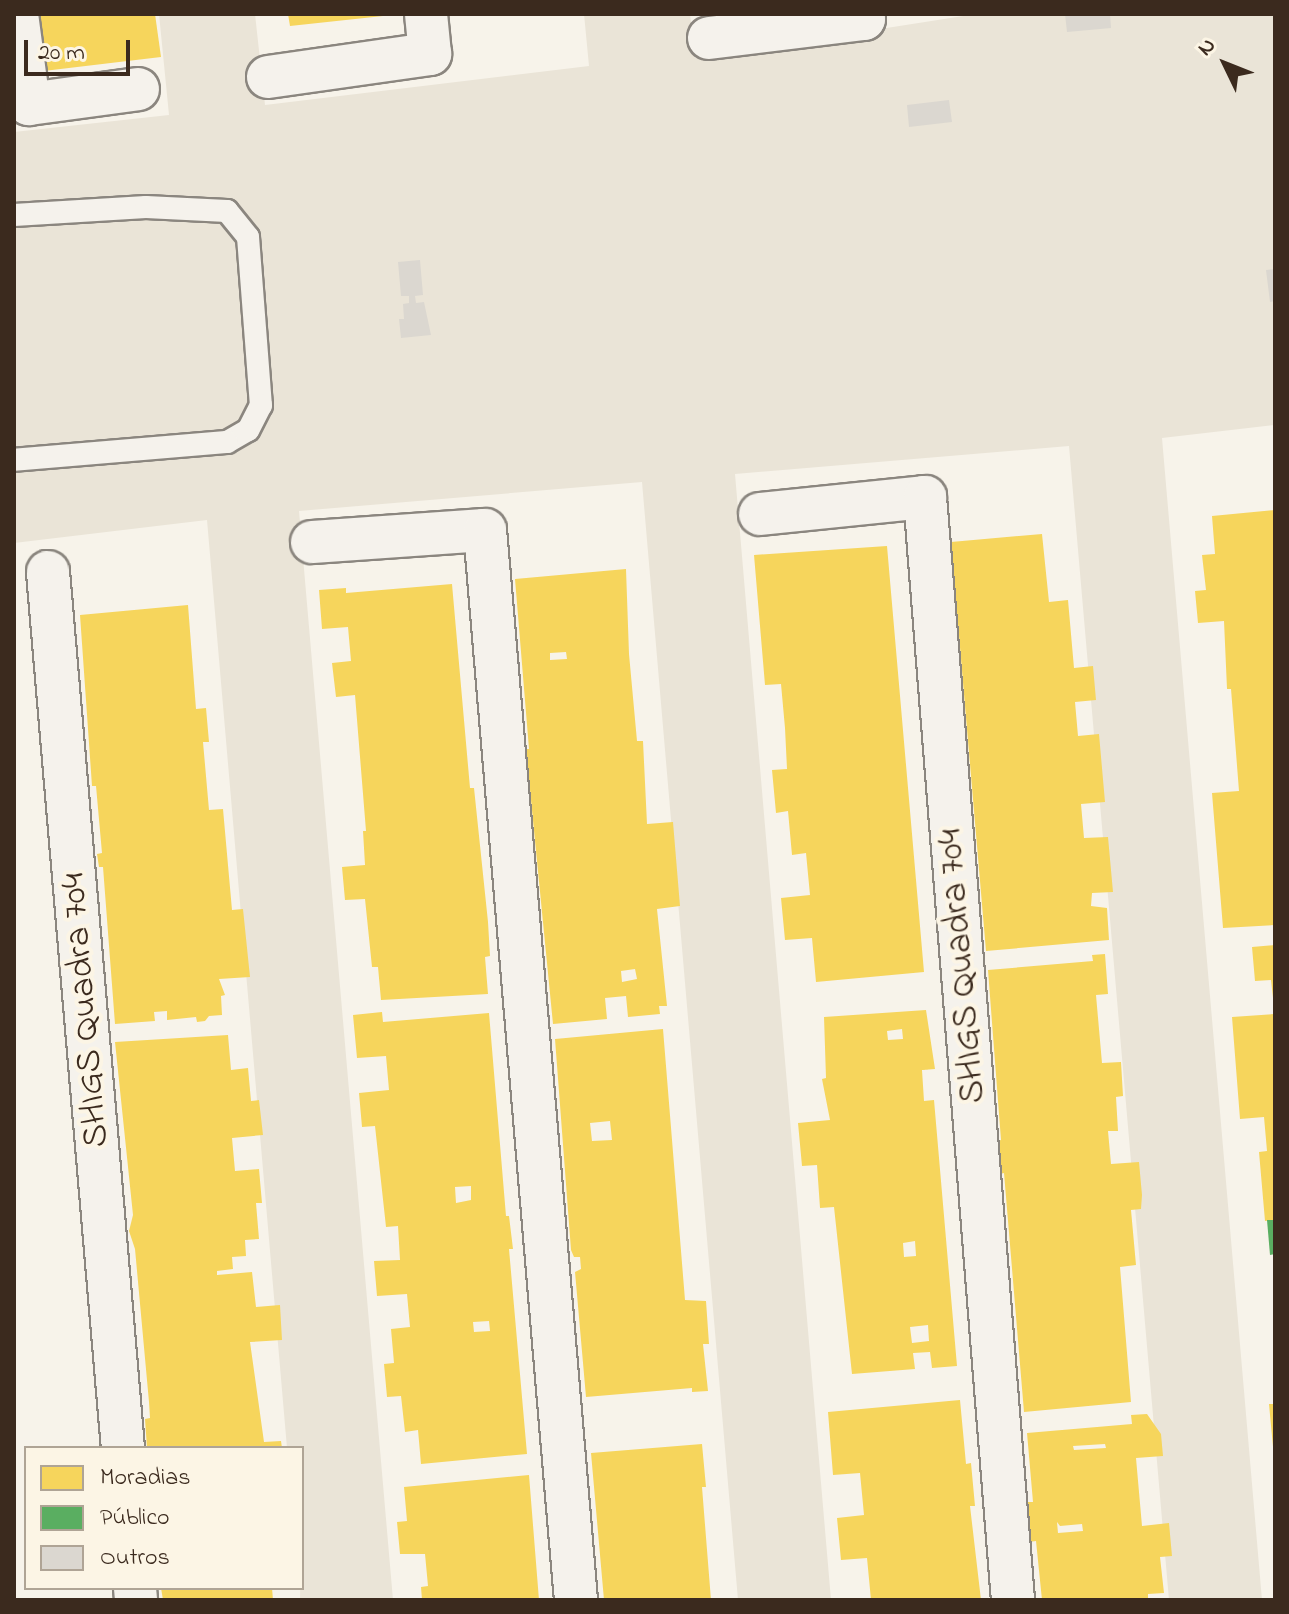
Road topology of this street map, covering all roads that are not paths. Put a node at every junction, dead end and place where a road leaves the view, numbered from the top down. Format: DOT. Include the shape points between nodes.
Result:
graph roads {
  1 [pos="17,14"];
  2 [pos="426,14"];
  3 [pos="863,14"];
  4 [pos="709,38"];
  5 [pos="268,77"];
  6 [pos="138,89"];
  7 [pos="14,215"];
  8 [pos="14,460"];
  9 [pos="760,514"];
  10 [pos="312,542"];
  11 [pos="48,572"];
  12 [pos="123,1446"];
  13 [pos="576,1600"];
  14 [pos="1013,1600"];
  1 -- 6 [label="street" via="29,104"];
  2 -- 5 [label="street" via="430,54"];
  3 -- 4 [label="street" via="864,19"];
  7 -- 8 [label="lane" via="146,207 227,211 248,237 261,405 248,430 227,442"];
  9 -- 14 [label="street, SHIGS Quadra 704" via="925,497"];
  10 -- 13 [label="street" via="485,530"];
  11 -- 12 [label="street, SHIGS Quadra 704"];
}
